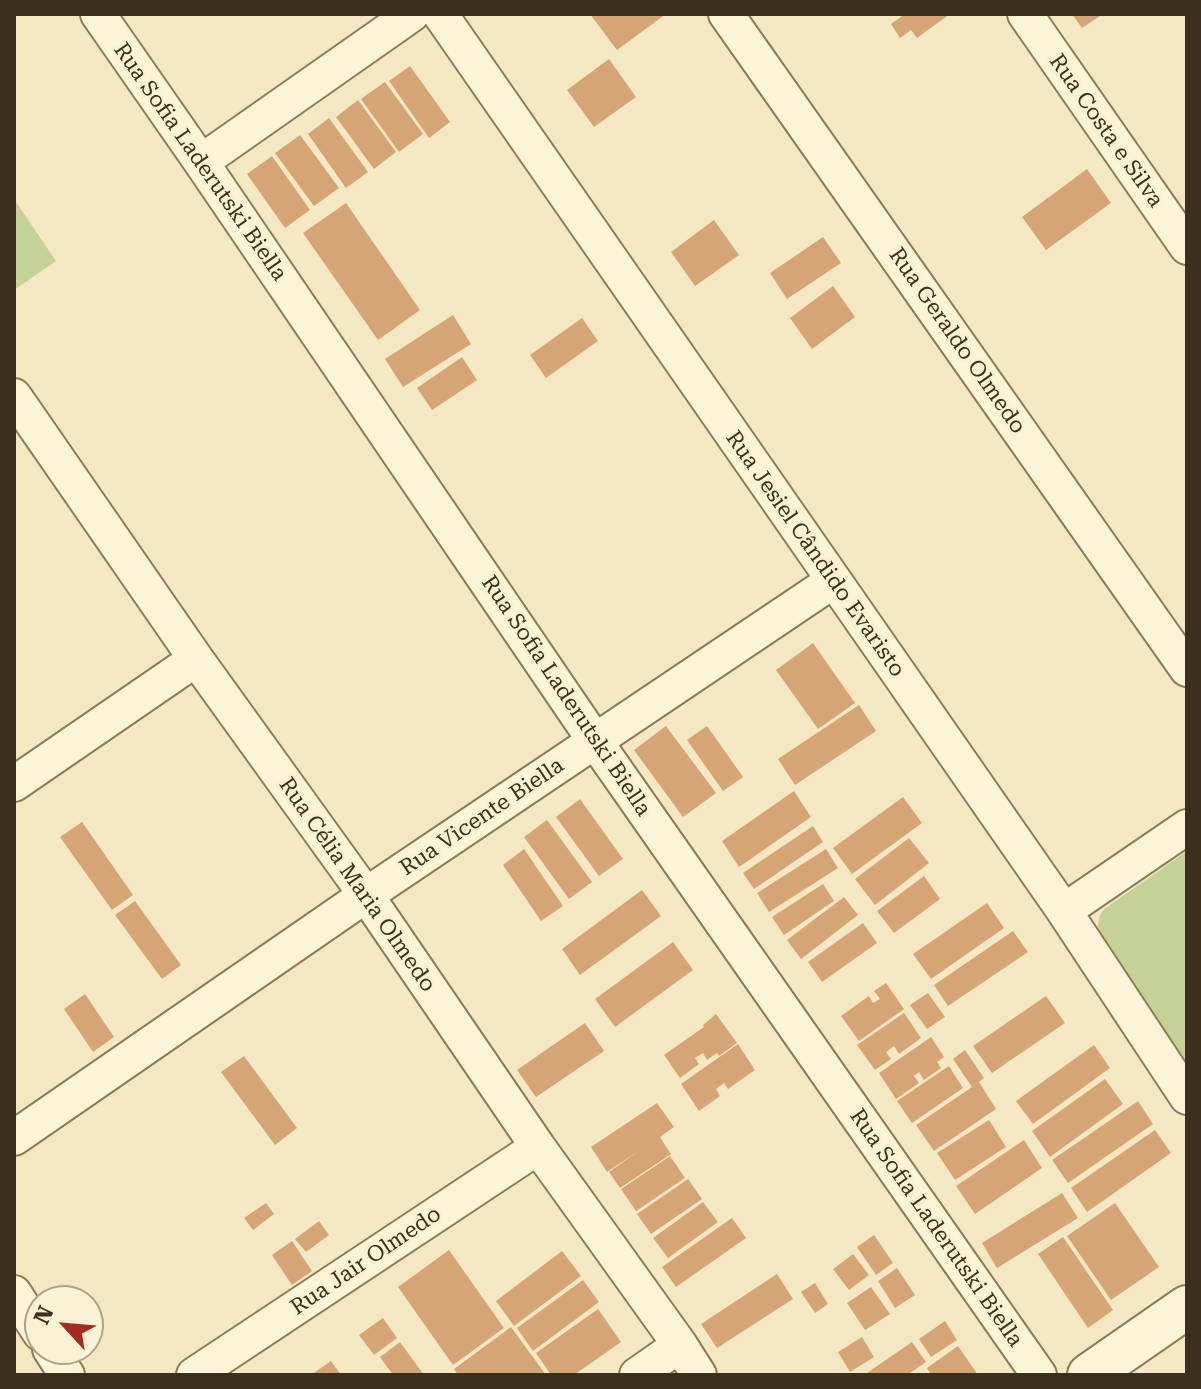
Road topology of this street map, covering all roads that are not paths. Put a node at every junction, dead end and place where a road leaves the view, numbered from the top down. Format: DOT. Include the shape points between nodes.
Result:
graph roads {
  1 [pos="98,14"];
  2 [pos="411,14"];
  3 [pos="440,14"];
  4 [pos="726,14"];
  5 [pos="1025,14"];
  6 [pos="201,162"];
  7 [pos="1187,247"];
  8 [pos="17,408"];
  9 [pos="833,581"];
  10 [pos="196,659"];
  11 [pos="1187,669"];
  12 [pos="595,741"];
  13 [pos="14,784"];
  14 [pos="1187,827"];
  15 [pos="366,895"];
  16 [pos="1064,911"];
  17 [pos="1187,1097"];
  18 [pos="14,1138"];
  19 [pos="538,1147"];
  20 [pos="1187,1307"];
  21 [pos="1187,1338"];
  22 [pos="680,1345"];
  23 [pos="194,1375"];
  24 [pos="637,1375"];
  25 [pos="699,1375"];
  26 [pos="1039,1375"];
  27 [pos="1089,1375"];
  28 [pos="1132,1375"];
  1 -- 6 [label="street, Rua Sofia Laderutski Biella"];
  2 -- 6 [label="street"];
  3 -- 9 [label="street, Rua Jesiel Cândido Evaristo"];
  4 -- 11 [label="street, Rua Geraldo Olmedo"];
  5 -- 7 [label="street, Rua Costa e Silva"];
  6 -- 12 [label="street, Rua Sofia Laderutski Biella"];
  8 -- 10 [label="street, Rua Célia Maria Olmedo"];
  9 -- 12 [label="street, Rua Vicente Biella"];
  9 -- 16 [label="street, Rua Jesiel Cândido Evaristo"];
  10 -- 13 [label="street"];
  10 -- 15 [label="street, Rua Célia Maria Olmedo"];
  12 -- 15 [label="street, Rua Vicente Biella"];
  12 -- 26 [label="street, Rua Sofia Laderutski Biella"];
  14 -- 16 [label="street"];
  15 -- 18 [label="street, Rua Vicente Biella"];
  15 -- 19 [label="street, Rua Célia Maria Olmedo"];
  16 -- 17 [label="street, Rua Jesiel Cândido Evaristo"];
  19 -- 22 [label="street, Rua Célia Maria Olmedo"];
  19 -- 23 [label="street, Rua Jair Olmedo"];
  20 -- 27 [label="street"];
  21 -- 28 [label="street"];
  22 -- 24 [label="street"];
  22 -- 25 [label="street, Rua Célia Maria Olmedo"];
}
